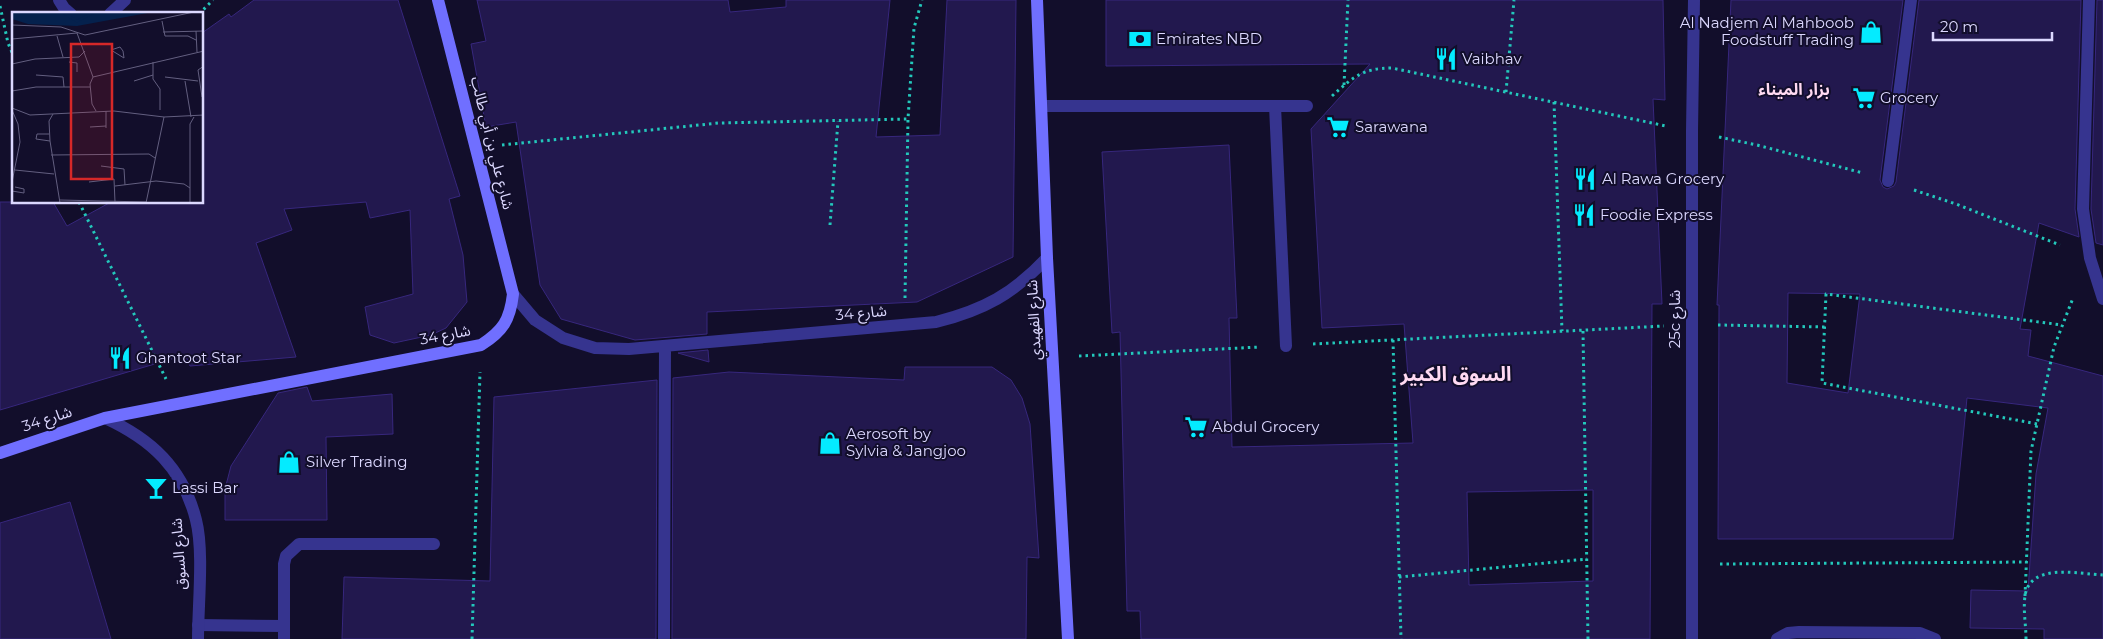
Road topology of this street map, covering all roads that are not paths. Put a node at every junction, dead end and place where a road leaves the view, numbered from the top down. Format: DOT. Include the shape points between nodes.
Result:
graph roads {
  1 [pos="59,0"];
  2 [pos="125,0"];
  3 [pos="438,0"];
  4 [pos="1037,0"];
  5 [pos="1694,0"];
  6 [pos="1911,0"];
  7 [pos="2089,0"];
  8 [pos="69,12"];
  9 [pos="112,12"];
  10 [pos="1042,106"];
  11 [pos="1275,106"];
  12 [pos="1307,106"];
  13 [pos="1888,181"];
  14 [pos="1047,258"];
  15 [pos="514,294"];
  16 [pos="2103,299"];
  17 [pos="665,346"];
  18 [pos="1286,346"];
  19 [pos="105,418"];
  20 [pos="0,452"];
  21 [pos="434,544"];
  22 [pos="198,624"];
  23 [pos="284,626"];
  24 [pos="198,639"];
  25 [pos="284,639"];
  26 [pos="664,639"];
  27 [pos="1068,639"];
  28 [pos="1692,639"];
  29 [pos="1777,639"];
  30 [pos="1935,639"];
  1 -- 8 [label="street"];
  2 -- 9 [label="street"];
  3 -- 15 [label="street, شارع علي بن أبي طالب"];
  4 -- 10 [label="street, شارع الفهيدي"];
  5 -- 28 [label="street, 25c شارع"];
  6 -- 13 [label="street"];
  7 -- 16 [label="street" via="2083,209 2090,258"];
  10 -- 11 [label="street"];
  10 -- 14 [label="street, شارع الفهيدي"];
  11 -- 12 [label="street"];
  11 -- 18 [label="street"];
  14 -- 17 [label="street, شارع 34" via="998,300 968,314 936,322"];
  14 -- 27 [label="street, شارع الفهيدي"];
  15 -- 17 [label="street, شارع 34" via="535,320 564,338 595,348"];
  15 -- 19 [label="street, شارع 34" via="512,310 505,324 481,345"];
  17 -- 26 [label="street"];
  19 -- 20 [label="street, شارع 34"];
  19 -- 22 [label="street, شارع السوق" via="131,430 154,447 173,468 187,494 196,521"];
  21 -- 23 [label="street" via="299,544 286,556 284,564"];
  22 -- 23 [label="street"];
  22 -- 24 [label="street, شارع السوق"];
  23 -- 25 [label="street"];
  29 -- 30 [label="street" via="1799,632 1920,633"];
}
